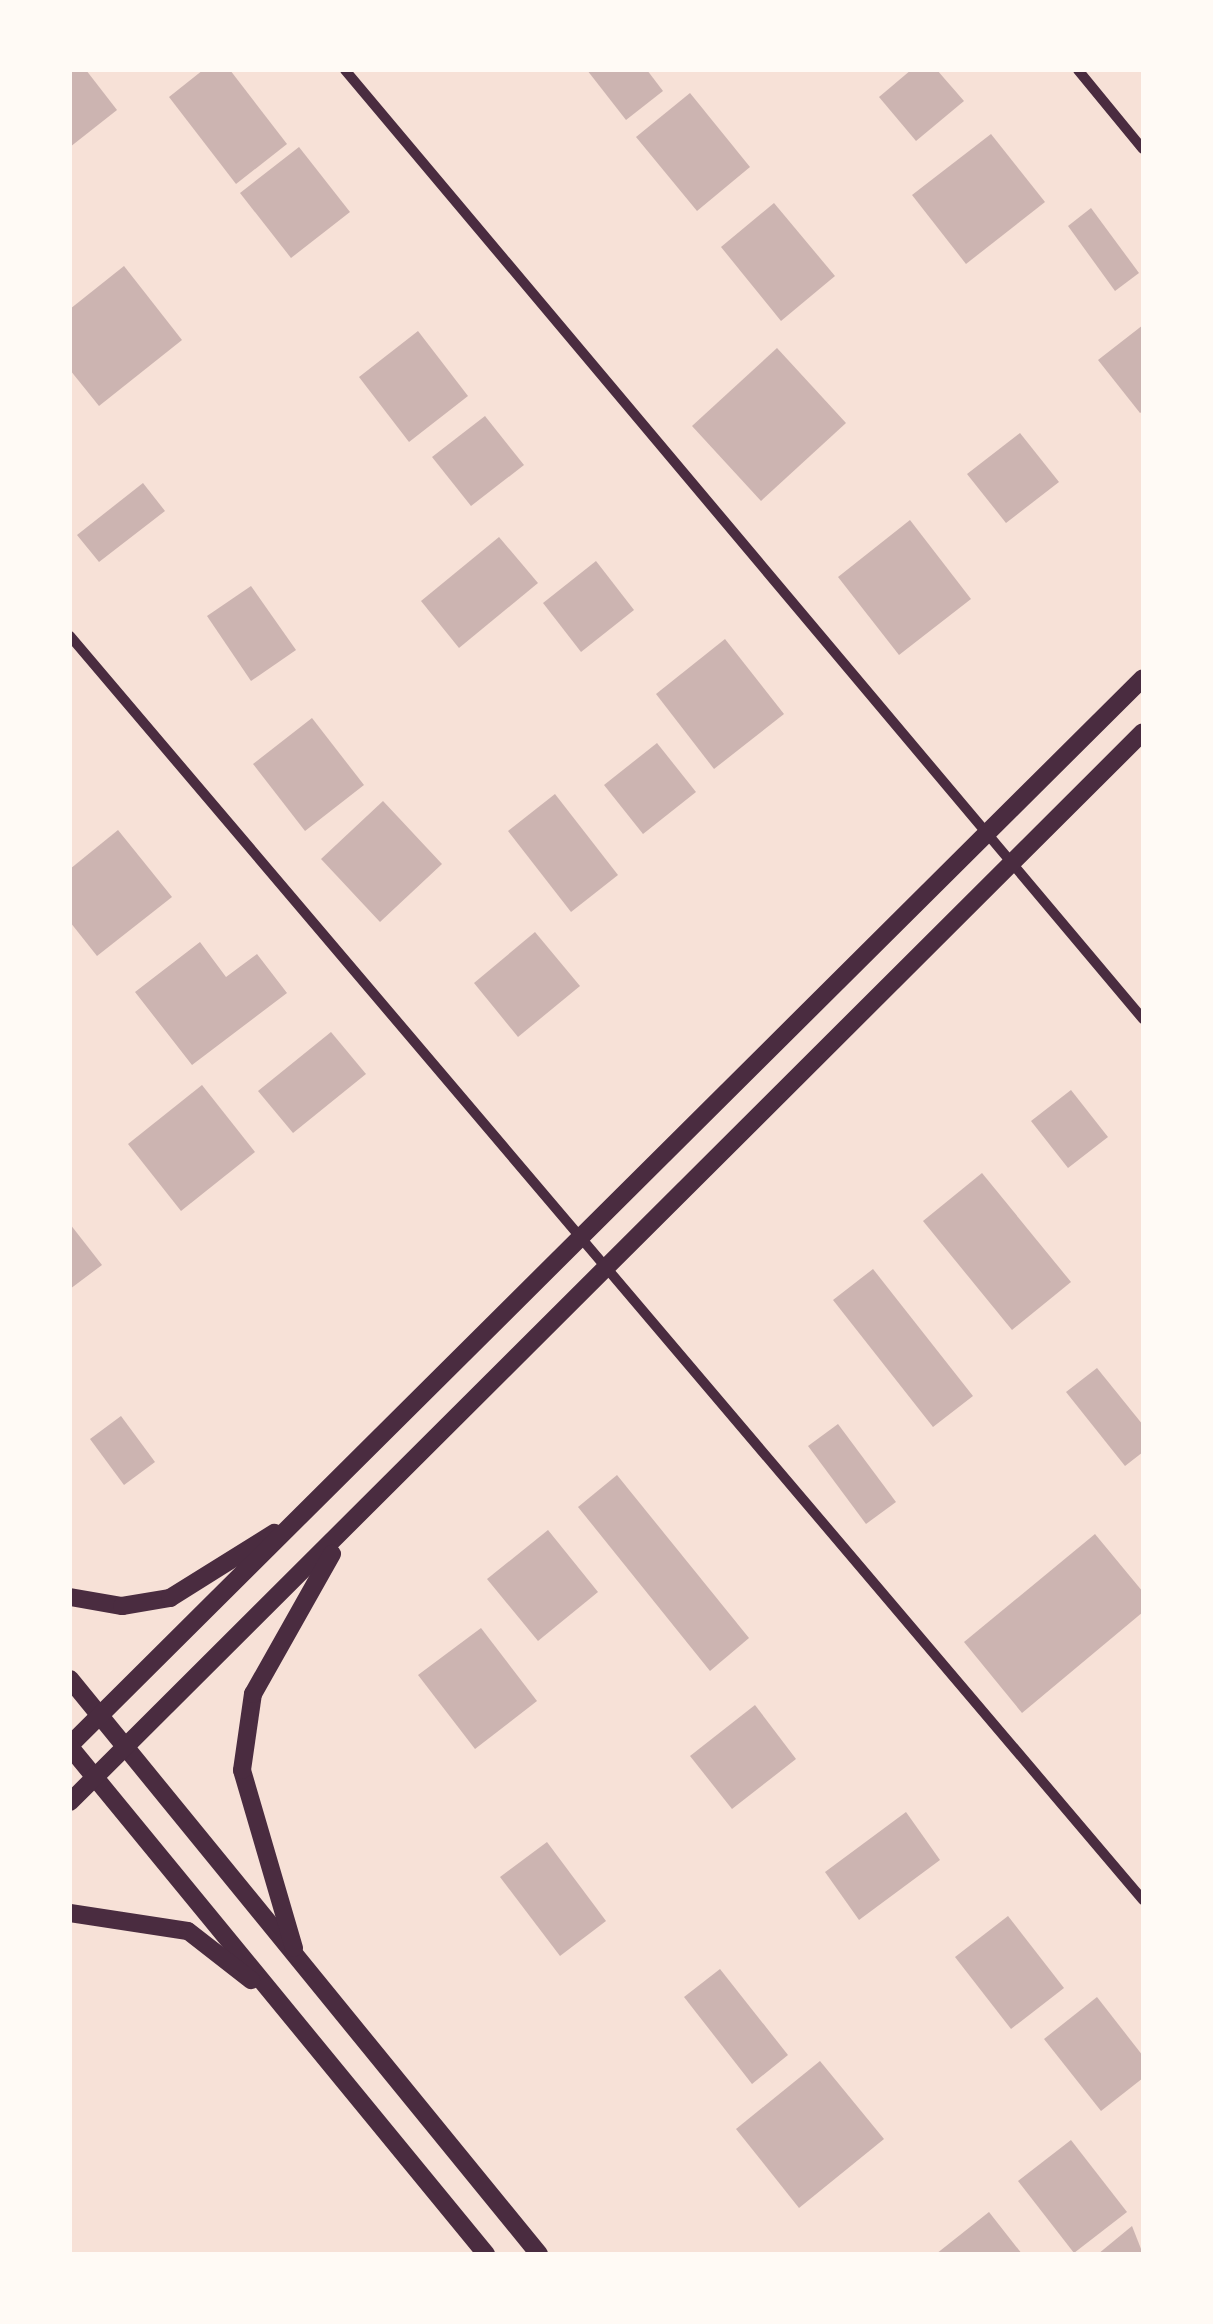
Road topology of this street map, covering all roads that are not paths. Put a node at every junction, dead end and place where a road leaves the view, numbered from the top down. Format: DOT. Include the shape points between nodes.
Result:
graph roads {
  1 [pos="345,70"];
  2 [pos="1078,70"];
  3 [pos="1143,149"];
  4 [pos="70,636"];
  5 [pos="1143,678"];
  6 [pos="1143,732"];
  7 [pos="989,833"];
  8 [pos="1014,863"];
  9 [pos="1143,1019"];
  10 [pos="580,1239"];
  11 [pos="608,1270"];
  12 [pos="311,1508"];
  13 [pos="352,1522"];
  14 [pos="70,1597"];
  15 [pos="70,1679"];
  16 [pos="100,1716"];
  17 [pos="70,1746"];
  18 [pos="126,1748"];
  19 [pos="96,1776"];
  20 [pos="70,1802"];
  21 [pos="1143,1900"];
  22 [pos="70,1913"];
  23 [pos="305,1971"];
  24 [pos="277,2001"];
  25 [pos="486,2254"];
  26 [pos="539,2254"];
  1 -- 7 [label="street"];
  2 -- 3 [label="street"];
  4 -- 10 [label="street"];
  5 -- 7 [label="street"];
  6 -- 8 [label="street"];
  7 -- 8 [label="street"];
  7 -- 10 [label="street"];
  8 -- 9 [label="street"];
  8 -- 11 [label="street"];
  10 -- 11 [label="street"];
  10 -- 12 [label="street"];
  11 -- 13 [label="street"];
  11 -- 21 [label="street"];
  12 -- 14 [label="street" via="170,1598 122,1606"];
  12 -- 16 [label="street"];
  13 -- 18 [label="street"];
  13 -- 23 [label="street" via="252,1694 242,1770 273,1898"];
  15 -- 16 [label="street"];
  16 -- 17 [label="street"];
  16 -- 18 [label="street"];
  17 -- 19 [label="street"];
  18 -- 19 [label="street"];
  18 -- 23 [label="street"];
  19 -- 20 [label="street"];
  19 -- 24 [label="street"];
  22 -- 24 [label="street" via="188,1931"];
  23 -- 26 [label="street"];
  24 -- 25 [label="street"];
}
